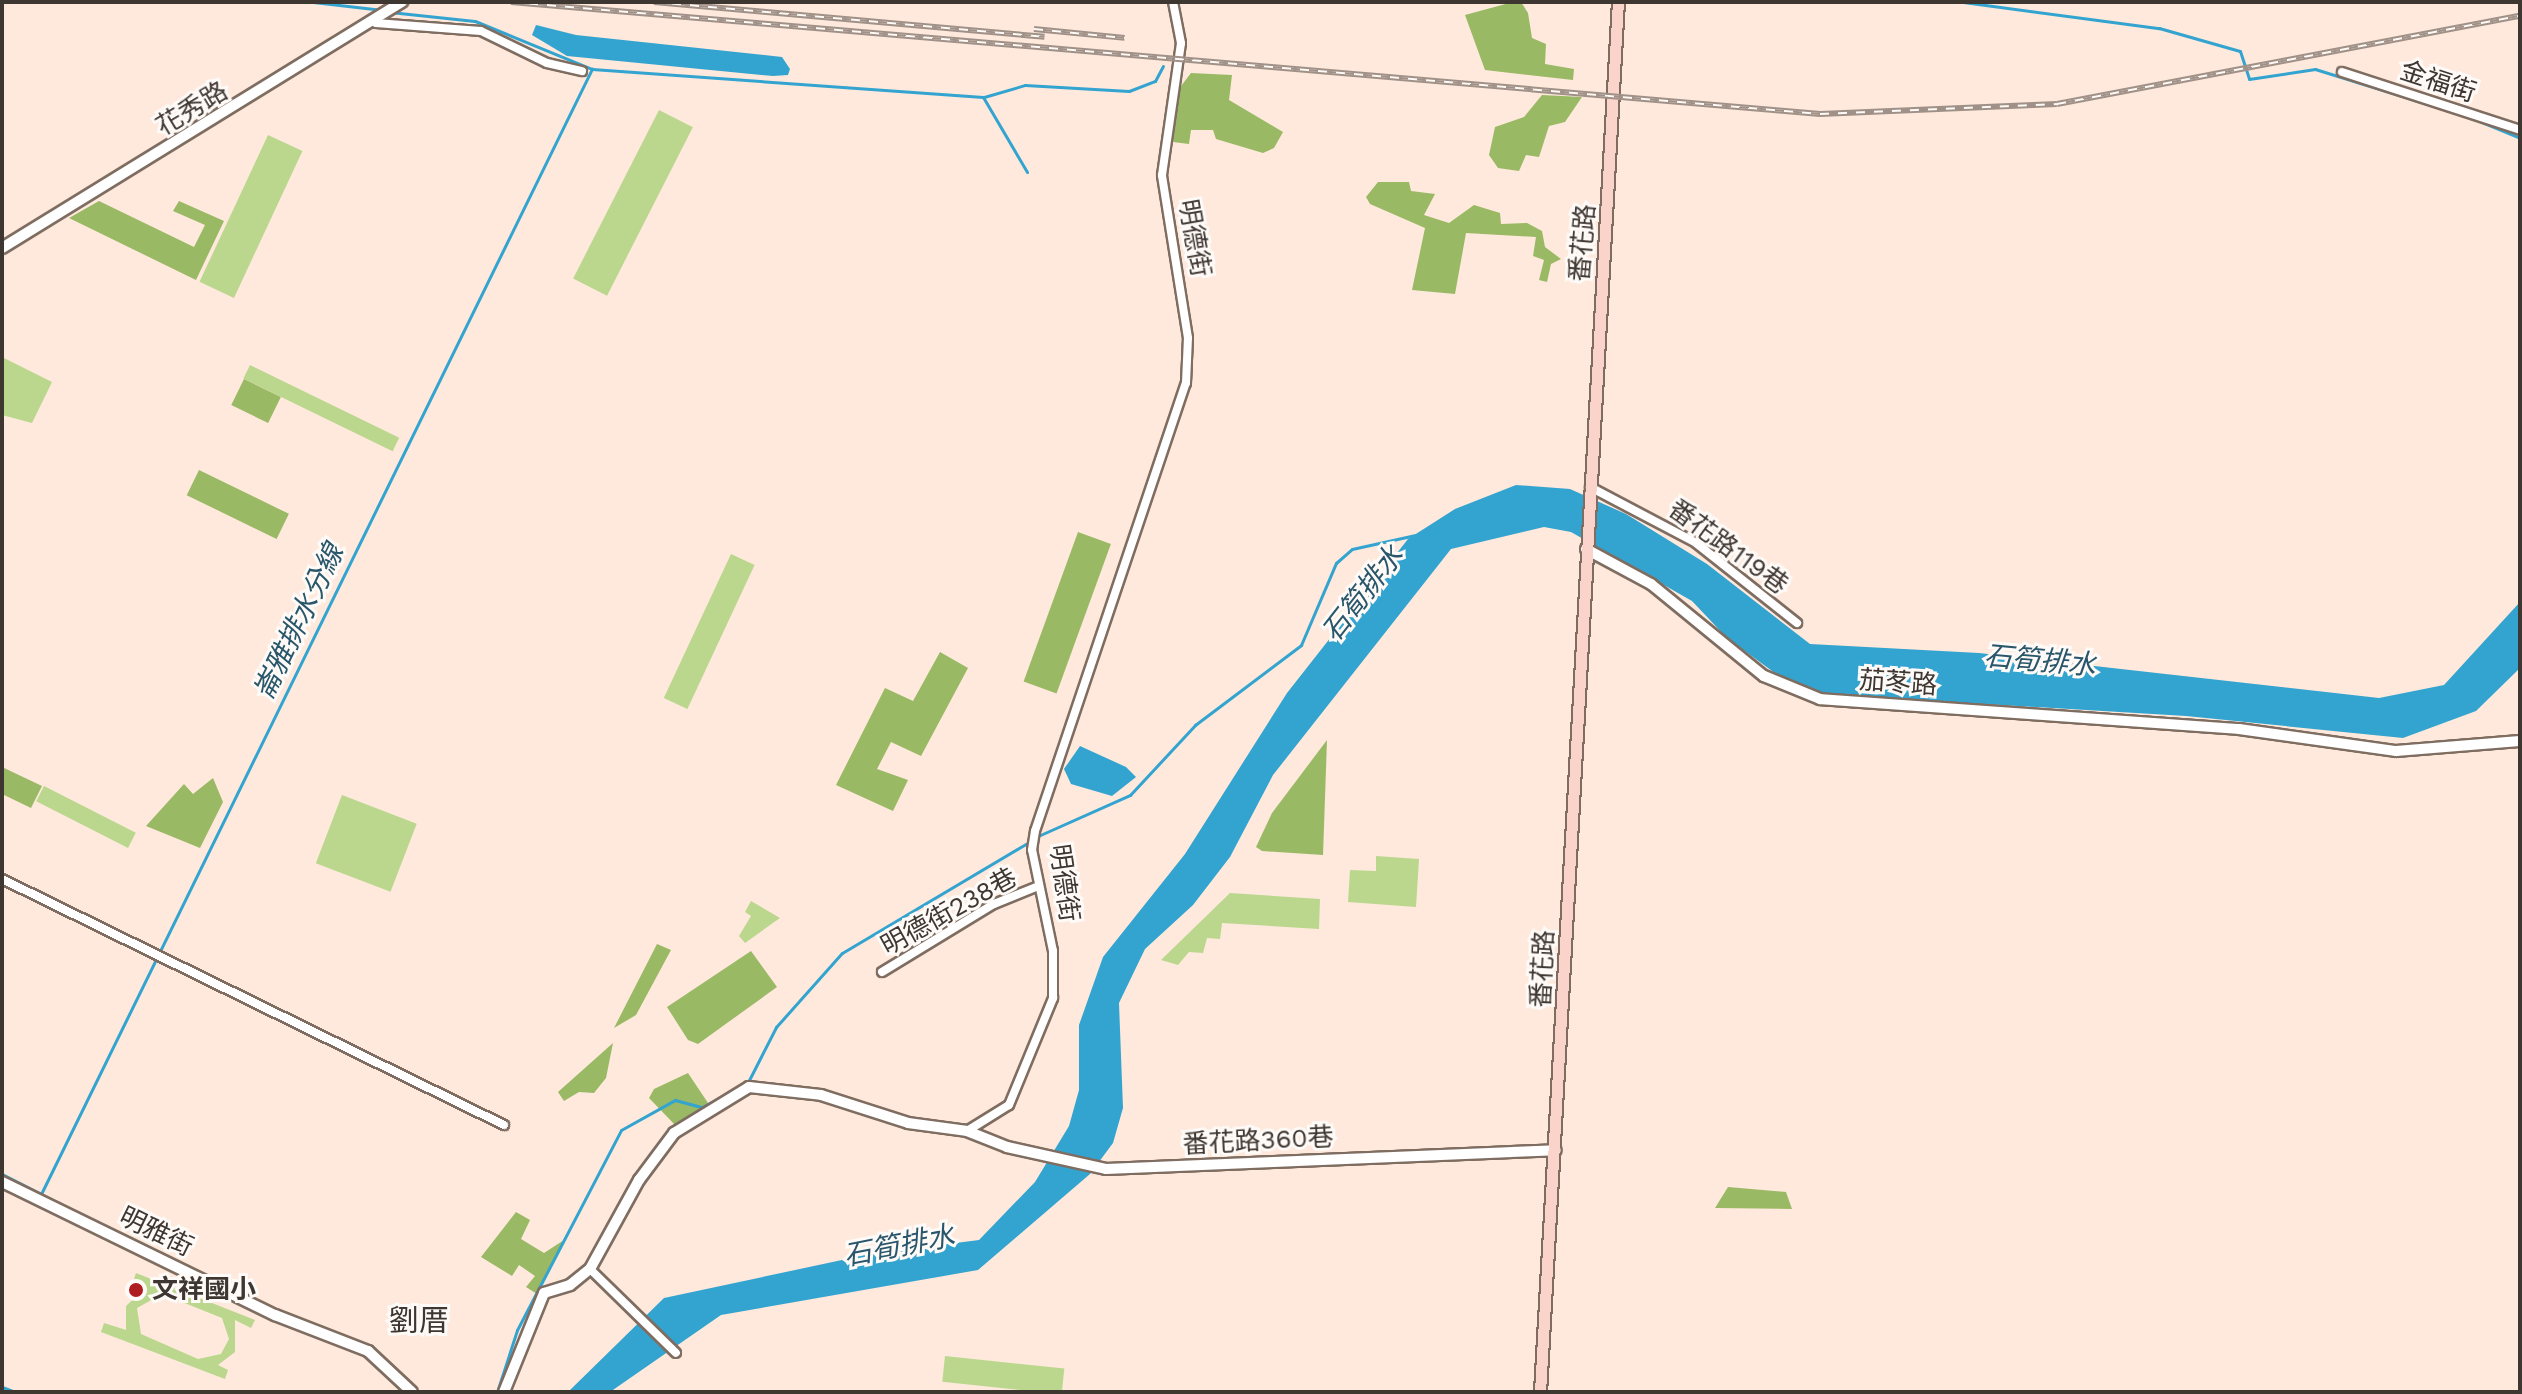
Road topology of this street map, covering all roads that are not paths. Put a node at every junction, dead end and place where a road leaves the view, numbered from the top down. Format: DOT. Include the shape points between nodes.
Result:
graph roads {
  1 [pos="402,2"];
  2 [pos="1173,2"];
  3 [pos="1618,2"];
  4 [pos="376,23"];
  5 [pos="582,71"];
  6 [pos="2342,72"];
  7 [pos="2520,130"];
  8 [pos="2,248"];
  9 [pos="1590,487"];
  10 [pos="1586,549"];
  11 [pos="1797,623"];
  12 [pos="2520,741"];
  13 [pos="2,879"];
  14 [pos="1036,887"];
  15 [pos="882,972"];
  16 [pos="504,1125"];
  17 [pos="967,1131"];
  18 [pos="1556,1150"];
  19 [pos="2,1182"];
  20 [pos="590,1269"];
  21 [pos="676,1353"];
  22 [pos="412,1392"];
  23 [pos="504,1392"];
  24 [pos="1540,1392"];
  1 -- 4 [label="street, 花秀路"];
  2 -- 14 [label="street, 明德街" via="1181,43 1162,175 1188,371 1173,432 1035,831"];
  3 -- 9 [label="main road, 番花路"];
  4 -- 5 [label="street" via="481,31 547,63"];
  4 -- 8 [label="street, 花秀路"];
  6 -- 7 [label="street, 金福街"];
  9 -- 10 [label="main road, 番花路"];
  9 -- 11 [label="street, 番花路119巷" via="1696,543"];
  10 -- 12 [label="street, 茄苳路" via="1651,584 1764,676 1810,697 2239,729 2411,751"];
  10 -- 18 [label="main road, 番花路"];
  13 -- 16 [label="street"];
  14 -- 15 [label="street, 明德街238巷" via="994,904"];
  14 -- 17 [label="street, 明德街" via="1053,951 1053,998 1009,1105"];
  17 -- 18 [label="street, 番花路360巷" via="1106,1169"];
  17 -- 20 [label="street" via="908,1123 821,1095 749,1087 674,1133 639,1180"];
  18 -- 24 [label="main road, 番花路"];
  19 -- 22 [label="street, 明雅街" via="275,1315 368,1351"];
  20 -- 21 [label="street"];
  20 -- 23 [label="street" via="570,1285 544,1293"];
}
